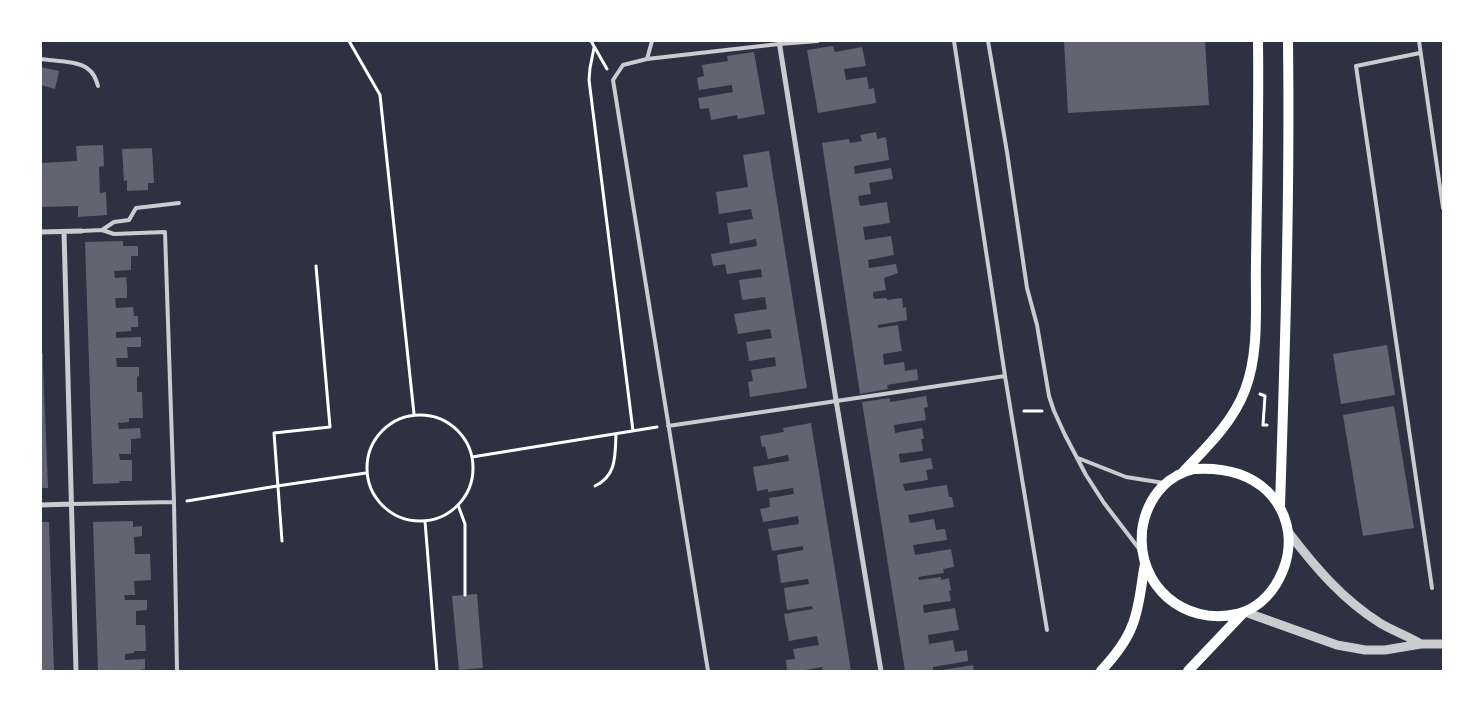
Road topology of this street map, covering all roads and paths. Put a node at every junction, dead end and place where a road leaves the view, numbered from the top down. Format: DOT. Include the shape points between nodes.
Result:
graph roads {
  1 [pos="349,41"];
  2 [pos="591,41"];
  3 [pos="652,41"];
  4 [pos="818,41"];
  5 [pos="954,41"];
  6 [pos="988,41"];
  7 [pos="1258,41"];
  8 [pos="1288,41"];
  9 [pos="1419,41"];
  10 [pos="779,42"];
  11 [pos="594,48"];
  12 [pos="1420,53"];
  13 [pos="41,59"];
  14 [pos="648,59"];
  15 [pos="613,80"];
  16 [pos="98,86"];
  17 [pos="178,203"];
  18 [pos="1443,208"];
  19 [pos="102,230"];
  20 [pos="81,231"];
  21 [pos="41,232"];
  22 [pos="64,232"];
  23 [pos="316,266"];
  24 [pos="1005,376"];
  25 [pos="1246,389"];
  26 [pos="836,400"];
  27 [pos="1010,411"];
  28 [pos="1054,411"];
  29 [pos="414,414"];
  30 [pos="668,426"];
  31 [pos="1283,426"];
  32 [pos="633,432"];
  33 [pos="616,434"];
  34 [pos="472,457"];
  35 [pos="1078,458"];
  36 [pos="1184,471"];
  37 [pos="366,473"];
  38 [pos="1166,483"];
  39 [pos="277,486"];
  40 [pos="596,486"];
  41 [pos="174,502"];
  42 [pos="72,504"];
  43 [pos="41,505"];
  44 [pos="458,505"];
  45 [pos="1280,506"];
  46 [pos="425,521"];
  47 [pos="1290,533"];
  48 [pos="282,541"];
  49 [pos="1142,553"];
  50 [pos="1145,564"];
  51 [pos="1432,588"];
  52 [pos="465,595"];
  53 [pos="1244,612"];
  54 [pos="1047,630"];
  55 [pos="1421,644"];
  56 [pos="1443,644"];
  57 [pos="76,671"];
  58 [pos="177,671"];
  59 [pos="437,671"];
  60 [pos="708,671"];
  61 [pos="881,671"];
  62 [pos="1101,671"];
  63 [pos="1188,671"];
  1 -- 29 [label="path" via="380,95"];
  2 -- 11 [label="path"];
  3 -- 14 [label="lane"];
  4 -- 10 [label="lane"];
  5 -- 24 [label="lane"];
  6 -- 28 [label="lane" via="1027,288"];
  7 -- 25 [label="main road" via="1254,341"];
  8 -- 31 [label="main road"];
  9 -- 12 [label="lane"];
  10 -- 14 [label="lane"];
  10 -- 26 [label="street"];
  11 -- 15 [label="path"];
  11 -- 32 [label="path" via="589,80"];
  12 -- 18 [label="lane"];
  12 -- 51 [label="lane" via="1356,66"];
  13 -- 16 [label="lane" via="82,65 89,69"];
  14 -- 15 [label="lane" via="623,65"];
  15 -- 30 [label="lane"];
  17 -- 19 [label="lane" via="136,208 129,220 114,222"];
  19 -- 20 [label="lane"];
  19 -- 41 [label="lane" via="114,234 165,232"];
  20 -- 22 [label="street"];
  21 -- 22 [label="street"];
  22 -- 42 [label="street"];
  23 -- 39 [label="path" via="330,427 274,433"];
  24 -- 26 [label="lane"];
  24 -- 27 [label="lane"];
  25 -- 31 [label="path" via="1265,396 1263,425"];
  25 -- 36 [label="main road" via="1227,424"];
  26 -- 30 [label="lane"];
  26 -- 61 [label="street"];
  27 -- 28 [label="path"];
  27 -- 54 [label="lane"];
  28 -- 35 [label="lane"];
  29 -- 34 [label="path" via="445,420 467,442"];
  29 -- 37 [label="path" via="384,428 367,456"];
  30 -- 32 [label="path"];
  30 -- 60 [label="lane"];
  31 -- 45 [label="main road"];
  32 -- 33 [label="path"];
  33 -- 34 [label="path"];
  33 -- 40 [label="path" via="610,476"];
  34 -- 44 [label="path" via="471,483"];
  35 -- 38 [label="lane" via="1126,477"];
  35 -- 49 [label="lane" via="1104,503"];
  36 -- 38 [label="main road"];
  36 -- 45 [label="main road" via="1215,469 1239,474 1264,488"];
  37 -- 39 [label="path"];
  37 -- 46 [label="path" via="380,503 393,514 408,520"];
  38 -- 49 [label="main road" via="1153,497 1145,513"];
  39 -- 41 [label="path"];
  39 -- 48 [label="path"];
  41 -- 42 [label="lane"];
  41 -- 58 [label="lane"];
  42 -- 43 [label="street"];
  42 -- 57 [label="street"];
  44 -- 46 [label="path" via="448,513"];
  44 -- 52 [label="path" via="465,524"];
  45 -- 47 [label="main road"];
  46 -- 59 [label="path"];
  47 -- 53 [label="main road" via="1282,574 1263,600"];
  47 -- 55 [label="street" via="1348,600 1382,625"];
  49 -- 50 [label="main road"];
  50 -- 53 [label="main road" via="1165,596 1187,610 1215,616"];
  50 -- 62 [label="main road" via="1133,625"];
  53 -- 55 [label="street" via="1337,645 1385,650"];
  53 -- 63 [label="main road"];
  55 -- 56 [label="street"];
}
